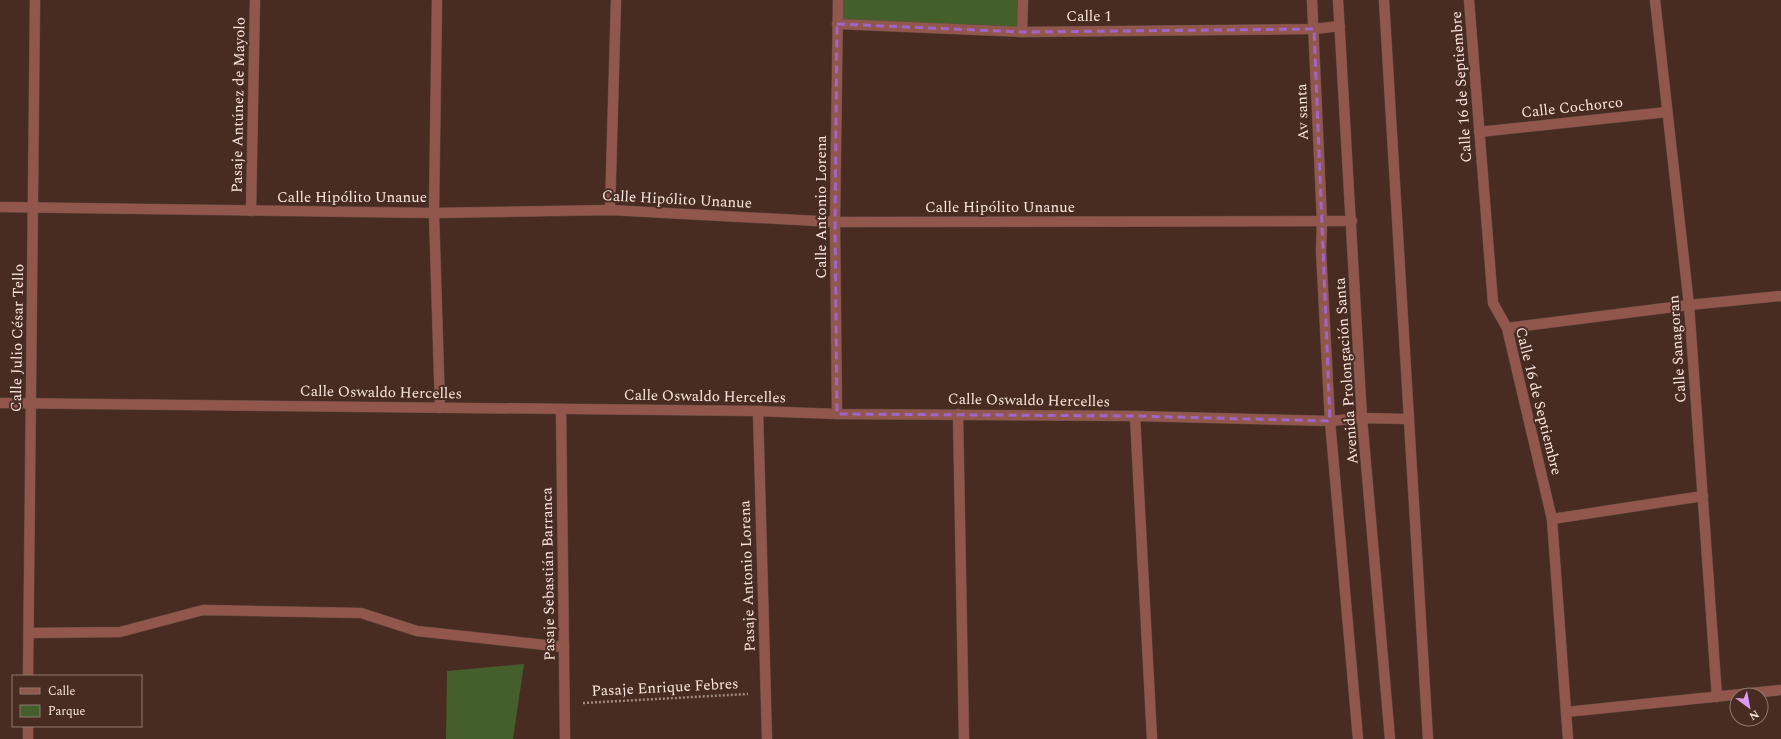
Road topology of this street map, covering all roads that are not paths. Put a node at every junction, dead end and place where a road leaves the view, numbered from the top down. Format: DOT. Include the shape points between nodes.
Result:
graph roads {
  1 [pos="35,0"];
  2 [pos="255,0"];
  3 [pos="437,0"];
  4 [pos="616,0"];
  5 [pos="838,0"];
  6 [pos="1023,0"];
  7 [pos="1312,0"];
  8 [pos="1338,0"];
  9 [pos="1384,0"];
  10 [pos="1470,0"];
  11 [pos="1655,0"];
  12 [pos="837,24"];
  13 [pos="1340,26"];
  14 [pos="1314,29"];
  15 [pos="1022,32"];
  16 [pos="1667,112"];
  17 [pos="1479,132"];
  18 [pos="0,207"];
  19 [pos="33,209"];
  20 [pos="610,210"];
  21 [pos="251,211"];
  22 [pos="434,213"];
  23 [pos="1352,221"];
  24 [pos="835,222"];
  25 [pos="1322,222"];
  26 [pos="1781,296"];
  27 [pos="1689,305"];
  28 [pos="1507,328"];
  29 [pos="0,403"];
  30 [pos="32,403"];
  31 [pos="440,408"];
  32 [pos="561,409"];
  33 [pos="758,411"];
  34 [pos="838,414"];
  35 [pos="958,414"];
  36 [pos="1135,416"];
  37 [pos="1362,418"];
  38 [pos="1409,419"];
  39 [pos="1330,421"];
  40 [pos="1703,496"];
  41 [pos="1552,519"];
  42 [pos="29,633"];
  43 [pos="564,647"];
  44 [pos="28,675"];
  45 [pos="1781,690"];
  46 [pos="1717,696"];
  47 [pos="1566,712"];
  48 [pos="28,727"];
  49 [pos="28,739"];
  50 [pos="565,739"];
  51 [pos="767,739"];
  52 [pos="964,739"];
  53 [pos="1152,739"];
  54 [pos="1358,739"];
  55 [pos="1390,739"];
  56 [pos="1428,739"];
  57 [pos="1568,739"];
  1 -- 19 [label="street, Calle Julio César Tello"];
  2 -- 21 [label="street, Pasaje Antúnez de Mayolo"];
  3 -- 22 [label="street"];
  4 -- 20 [label="street"];
  5 -- 12 [label="street, Calle Antonio Lorena"];
  6 -- 15 [label="street"];
  7 -- 14 [label="street, Av santa"];
  8 -- 13 [label="street, Avenida Prolongación Santa"];
  9 -- 38 [label="street"];
  10 -- 17 [label="street, Calle 16 de Septiembre"];
  11 -- 16 [label="street, Calle Sanagoran"];
  12 -- 15 [label="street, Calle 1"];
  12 -- 24 [label="street, Calle Antonio Lorena"];
  13 -- 14 [label="street, Calle 1"];
  13 -- 23 [label="street, Avenida Prolongación Santa"];
  14 -- 15 [label="street, Calle 1"];
  14 -- 25 [label="street, Av santa"];
  16 -- 17 [label="street, Calle Cochorco"];
  16 -- 27 [label="street, Calle Sanagoran"];
  17 -- 28 [label="street, Calle 16 de Septiembre" via="1493,303"];
  18 -- 19 [label="street, Calle Hipólito Unanue"];
  19 -- 21 [label="street, Calle Hipólito Unanue"];
  19 -- 30 [label="street, Calle Julio César Tello"];
  20 -- 22 [label="street, Calle Hipólito Unanue"];
  20 -- 24 [label="street, Calle Hipólito Unanue"];
  21 -- 22 [label="street, Calle Hipólito Unanue"];
  22 -- 31 [label="street"];
  23 -- 25 [label="street, Calle Hipólito Unanue"];
  23 -- 37 [label="street, Avenida Prolongación Santa"];
  24 -- 25 [label="street, Calle Hipólito Unanue"];
  24 -- 34 [label="street, Calle Antonio Lorena"];
  25 -- 39 [label="street, Avenida Prolongación Santa" via="1320,251"];
  26 -- 27 [label="street"];
  27 -- 28 [label="street"];
  27 -- 40 [label="street, Calle Sanagoran"];
  28 -- 41 [label="street, Calle 16 de Septiembre"];
  29 -- 30 [label="street, Calle Oswaldo Hercelles"];
  30 -- 31 [label="street, Calle Oswaldo Hercelles"];
  30 -- 42 [label="street, Calle Julio César Tello"];
  31 -- 32 [label="street, Calle Oswaldo Hercelles"];
  32 -- 33 [label="street, Calle Oswaldo Hercelles"];
  32 -- 43 [label="street, Pasaje Sebastián Barranca"];
  33 -- 34 [label="street, Calle Oswaldo Hercelles"];
  33 -- 51 [label="street, Pasaje Antonio Lorena"];
  34 -- 35 [label="street, Calle Oswaldo Hercelles"];
  35 -- 36 [label="street, Calle Oswaldo Hercelles"];
  35 -- 52 [label="street"];
  36 -- 39 [label="street, Calle Oswaldo Hercelles"];
  36 -- 53 [label="street"];
  37 -- 38 [label="street, Calle Oswaldo Hercelles"];
  37 -- 39 [label="street, Calle Oswaldo Hercelles"];
  37 -- 55 [label="street, Avenida Prolongación Santa"];
  38 -- 56 [label="street"];
  39 -- 54 [label="street, Avenida Prolongación Santa"];
  40 -- 41 [label="street"];
  40 -- 46 [label="street, Calle Sanagoran"];
  41 -- 47 [label="street, Calle 16 de Septiembre"];
  42 -- 43 [label="street" via="120,632 203,610 361,613 417,632"];
  42 -- 44 [label="street, Calle Julio César Tello"];
  43 -- 50 [label="street, Pasaje Sebastián Barranca"];
  45 -- 46 [label="street"];
  46 -- 47 [label="street"];
  47 -- 57 [label="street, Calle 16 de Septiembre"];
  48 -- 49 [label="street"];
}
